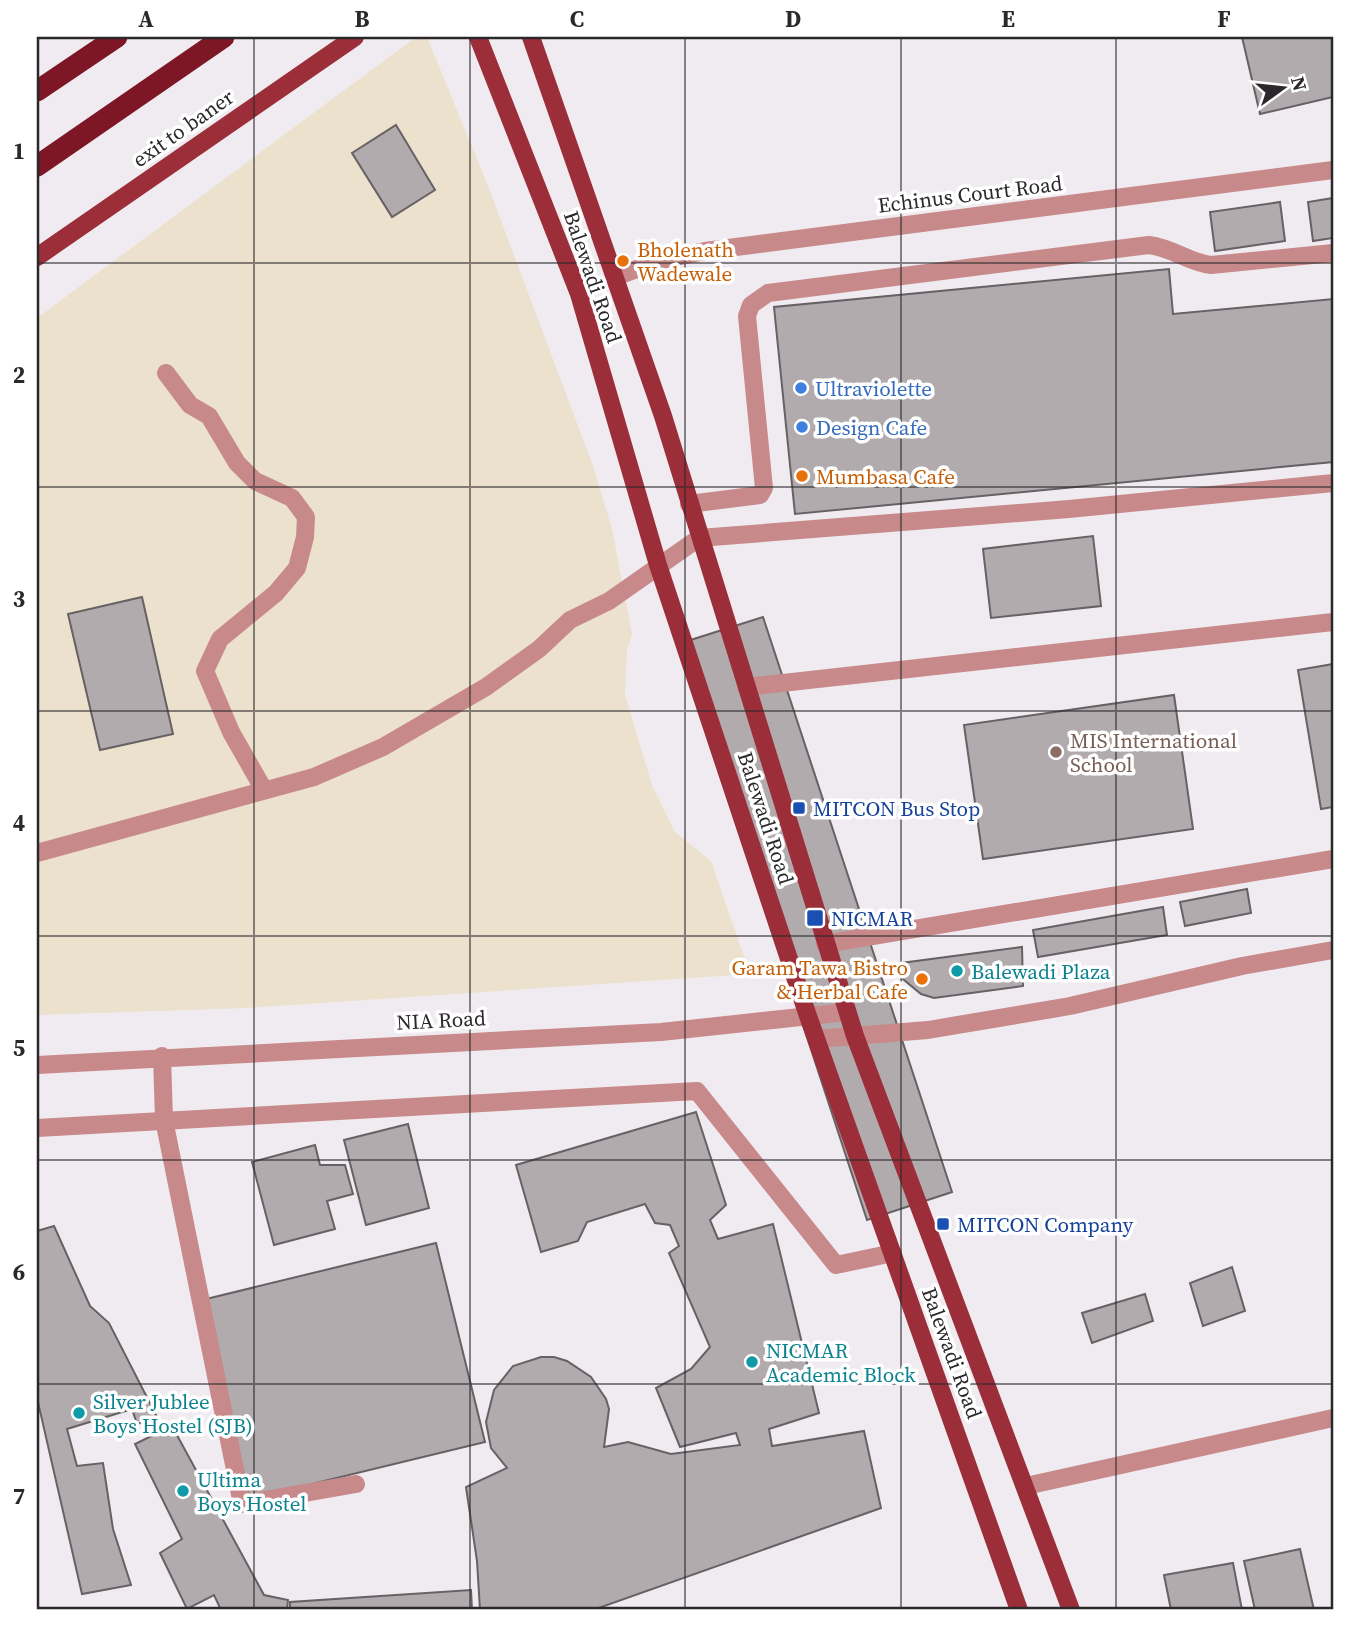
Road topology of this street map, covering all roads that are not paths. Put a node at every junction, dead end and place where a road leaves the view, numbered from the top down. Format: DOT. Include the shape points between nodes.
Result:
graph roads {
  1 [pos="117,37"];
  2 [pos="224,37"];
  3 [pos="355,37"];
  4 [pos="478,37"];
  5 [pos="531,37"];
  6 [pos="37,92"];
  7 [pos="37,166"];
  8 [pos="1333,170"];
  9 [pos="1333,253"];
  10 [pos="37,257"];
  11 [pos="615,277"];
  12 [pos="166,373"];
  13 [pos="1333,483"];
  14 [pos="689,504"];
  15 [pos="699,538"];
  16 [pos="658,565"];
  17 [pos="1333,622"];
  18 [pos="746,687"];
  19 [pos="264,790"];
  20 [pos="37,853"];
  21 [pos="1333,859"];
  22 [pos="825,944"];
  23 [pos="1333,950"];
  24 [pos="846,1012"];
  25 [pos="808,1016"];
  26 [pos="855,1036"];
  27 [pos="816,1039"];
  28 [pos="162,1056"];
  29 [pos="37,1065"];
  30 [pos="164,1120"];
  31 [pos="37,1128"];
  32 [pos="893,1253"];
  33 [pos="1333,1418"];
  34 [pos="356,1483"];
  35 [pos="1026,1486"];
  36 [pos="1019,1610"];
  37 [pos="1071,1610"];
  1 -- 6 [label="highway"];
  2 -- 7 [label="highway"];
  3 -- 10 [label="main road, exit to baner"];
  4 -- 16 [label="main road, Balewadi Road" via="579,294"];
  5 -- 11 [label="main road, Balewadi Road"];
  8 -- 11 [label="street, Echinus Court Road" via="705,251 661,260"];
  9 -- 14 [label="street" via="1211,265 1149,245 768,293 751,304 747,316 764,488 760,495"];
  11 -- 14 [label="main road, Balewadi Road"];
  12 -- 19 [label="street" via="190,405 209,416 237,463 255,481 292,498 306,517 297,568 276,593 220,639 205,671 231,732"];
  13 -- 15 [label="street"];
  14 -- 15 [label="main road, Balewadi Road"];
  15 -- 16 [label="street"];
  15 -- 18 [label="main road, Balewadi Road"];
  16 -- 19 [label="street" via="609,601 570,620 539,649 429,723 314,777"];
  16 -- 25 [label="main road, Balewadi Road"];
  17 -- 18 [label="street"];
  18 -- 22 [label="main road, Balewadi Road"];
  19 -- 20 [label="street"];
  21 -- 22 [label="street"];
  22 -- 24 [label="main road, Balewadi Road"];
  23 -- 26 [label="street" via="1070,1006 928,1030"];
  24 -- 25 [label="street, NIA Road"];
  24 -- 26 [label="main road, Balewadi Road"];
  25 -- 27 [label="main road, Balewadi Road"];
  25 -- 28 [label="street, NIA Road" via="661,1032"];
  26 -- 27 [label="street"];
  26 -- 35 [label="main road, Balewadi Road" via="948,1291"];
  27 -- 32 [label="main road, Balewadi Road"];
  28 -- 29 [label="street, NIA Road"];
  28 -- 30 [label="street"];
  30 -- 31 [label="street"];
  30 -- 32 [label="street" via="697,1091 836,1265"];
  30 -- 34 [label="street" via="242,1504"];
  32 -- 36 [label="main road, Balewadi Road"];
  33 -- 35 [label="street"];
  35 -- 37 [label="main road, Balewadi Road"];
}
